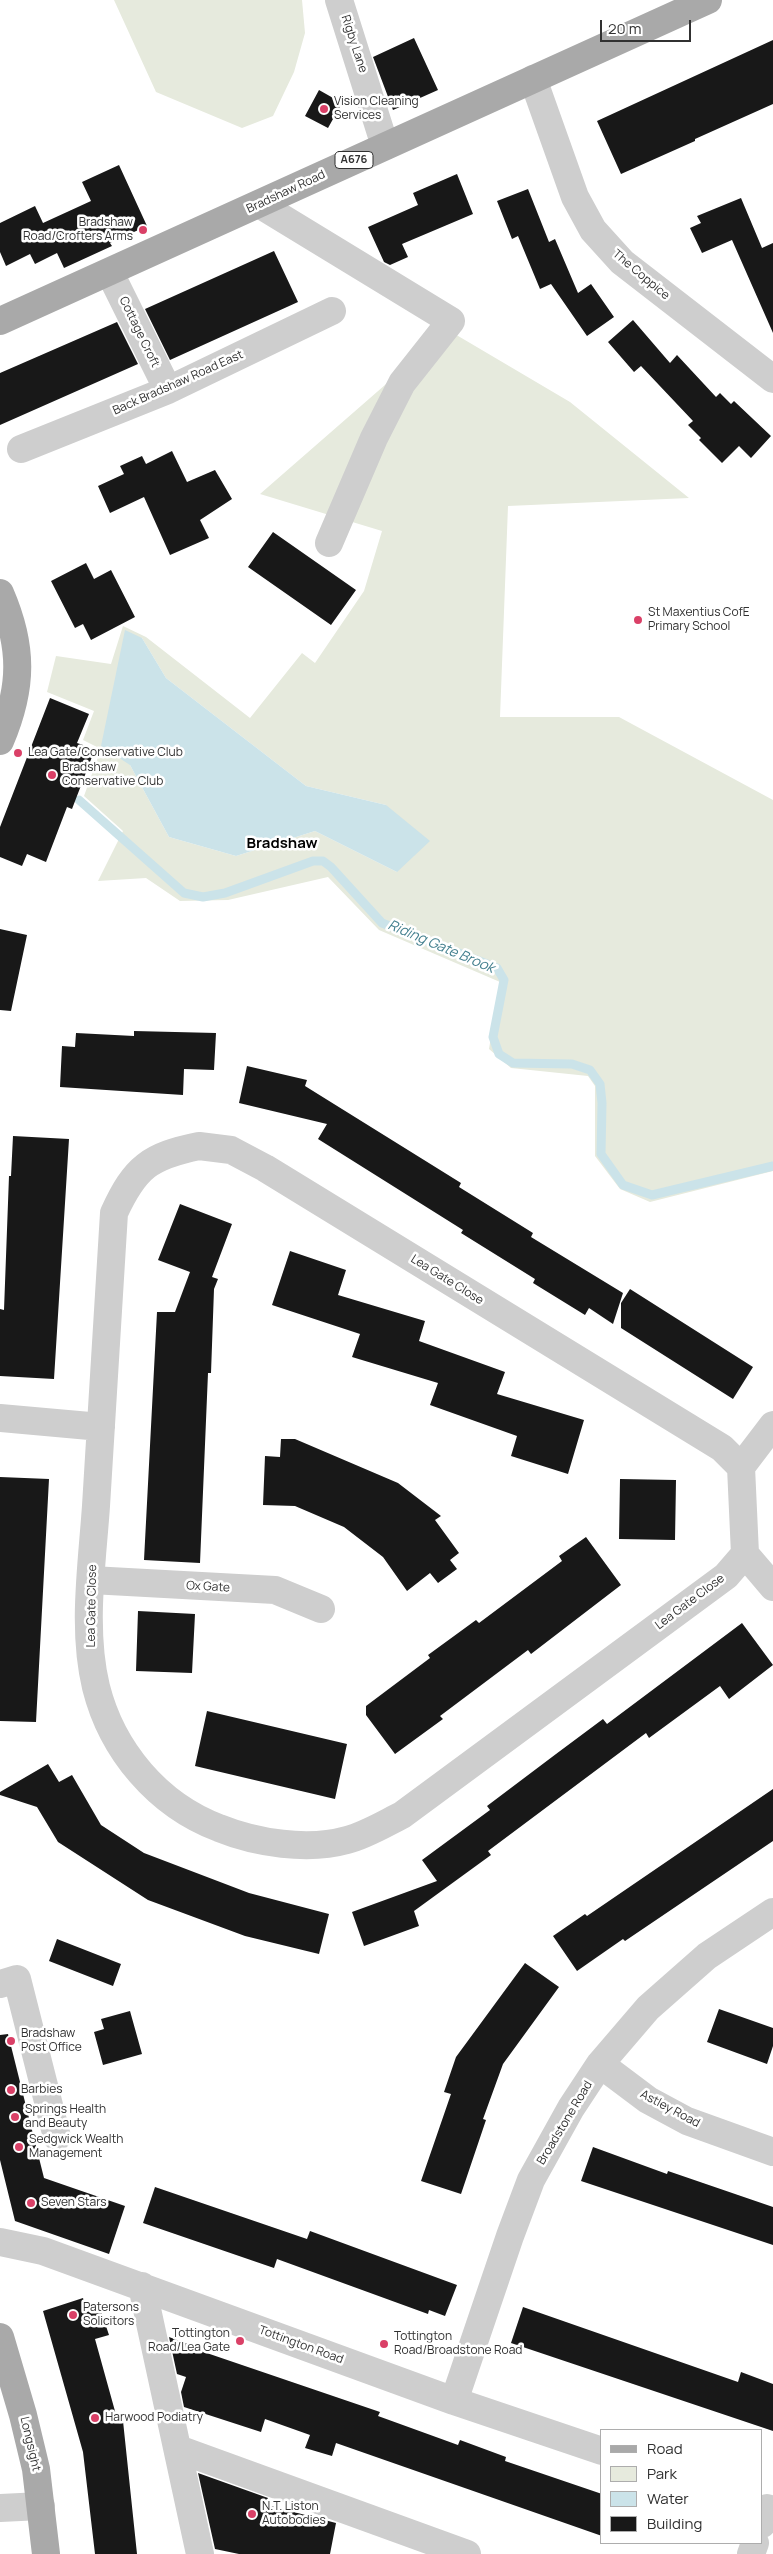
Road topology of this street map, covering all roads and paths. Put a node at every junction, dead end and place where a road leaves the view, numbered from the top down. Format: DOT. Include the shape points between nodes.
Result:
graph roads {
  1 [pos="339,0"];
  2 [pos="708,0"];
  3 [pos="533,79"];
  4 [pos="385,146"];
  5 [pos="259,204"];
  6 [pos="110,273"];
  7 [pos="332,311"];
  8 [pos="0,321"];
  9 [pos="773,379"];
  10 [pos="168,390"];
  11 [pos="21,449"];
  12 [pos="329,543"];
  13 [pos="0,593"];
  14 [pos="0,740"];
  15 [pos="0,1418"];
  16 [pos="773,1425"];
  17 [pos="101,1427"];
  18 [pos="742,1467"];
  19 [pos="745,1554"];
  20 [pos="91,1580"];
  21 [pos="773,1587"];
  22 [pos="320,1609"];
  23 [pos="773,1912"];
  24 [pos="0,1984"];
  25 [pos="600,2064"];
  26 [pos="57,2137"];
  27 [pos="773,2152"];
  28 [pos="0,2242"];
  29 [pos="142,2286"];
  30 [pos="0,2337"];
  31 [pos="454,2401"];
  32 [pos="178,2449"];
  33 [pos="600,2450"];
  34 [pos="41,2506"];
  35 [pos="0,2508"];
  36 [pos="46,2554"];
  37 [pos="200,2554"];
  38 [pos="467,2554"];
  1 -- 4 [label="street, Rigby Lane"];
  2 -- 3 [label="main road, Bradshaw Road / A676"];
  3 -- 4 [label="main road, Bradshaw Road / A676"];
  3 -- 9 [label="street, The Coppice" via="575,197 593,230 622,262"];
  4 -- 5 [label="main road, Bradshaw Road / A676"];
  5 -- 6 [label="main road, Bradshaw Road / A676"];
  5 -- 12 [label="street" via="451,321 402,383 374,438"];
  6 -- 8 [label="main road, Bradshaw Road / A676"];
  6 -- 10 [label="street, Cottage Croft"];
  7 -- 10 [label="street, Back Bradshaw Road East"];
  10 -- 11 [label="street, Back Bradshaw Road East"];
  13 -- 14 [label="main road" via="11,619 18,669 16,695"];
  15 -- 17 [label="street"];
  16 -- 18 [label="street"];
  17 -- 18 [label="street, Lea Gate Close" via="114,1213 126,1186 144,1166 170,1152 200,1146 231,1150 265,1168 722,1448"];
  17 -- 20 [label="street, Lea Gate Close"];
  18 -- 19 [label="street"];
  19 -- 20 [label="street, Lea Gate Close" via="726,1576 402,1815 345,1840 310,1844 242,1838 205,1823 168,1801 137,1769 113,1732 96,1688 89,1643"];
  19 -- 21 [label="street"];
  20 -- 22 [label="street, Ox Gate" via="275,1590"];
  23 -- 25 [label="street, Broadstone Road" via="707,1956 648,2008"];
  24 -- 26 [label="street" via="17,1979"];
  25 -- 27 [label="street, Astley Road" via="648,2100 687,2121"];
  25 -- 31 [label="street, Broadstone Road" via="531,2180"];
  28 -- 29 [label="street, Tottington Road" via="44,2252"];
  29 -- 31 [label="street, Tottington Road"];
  29 -- 32 [label="street"];
  30 -- 34 [label="main road, Longsight" via="23,2415"];
  31 -- 33 [label="street, Tottington Road"];
  32 -- 37 [label="street"];
  32 -- 38 [label="street"];
  34 -- 35 [label="street"];
  34 -- 36 [label="main road, Longsight"];
}
